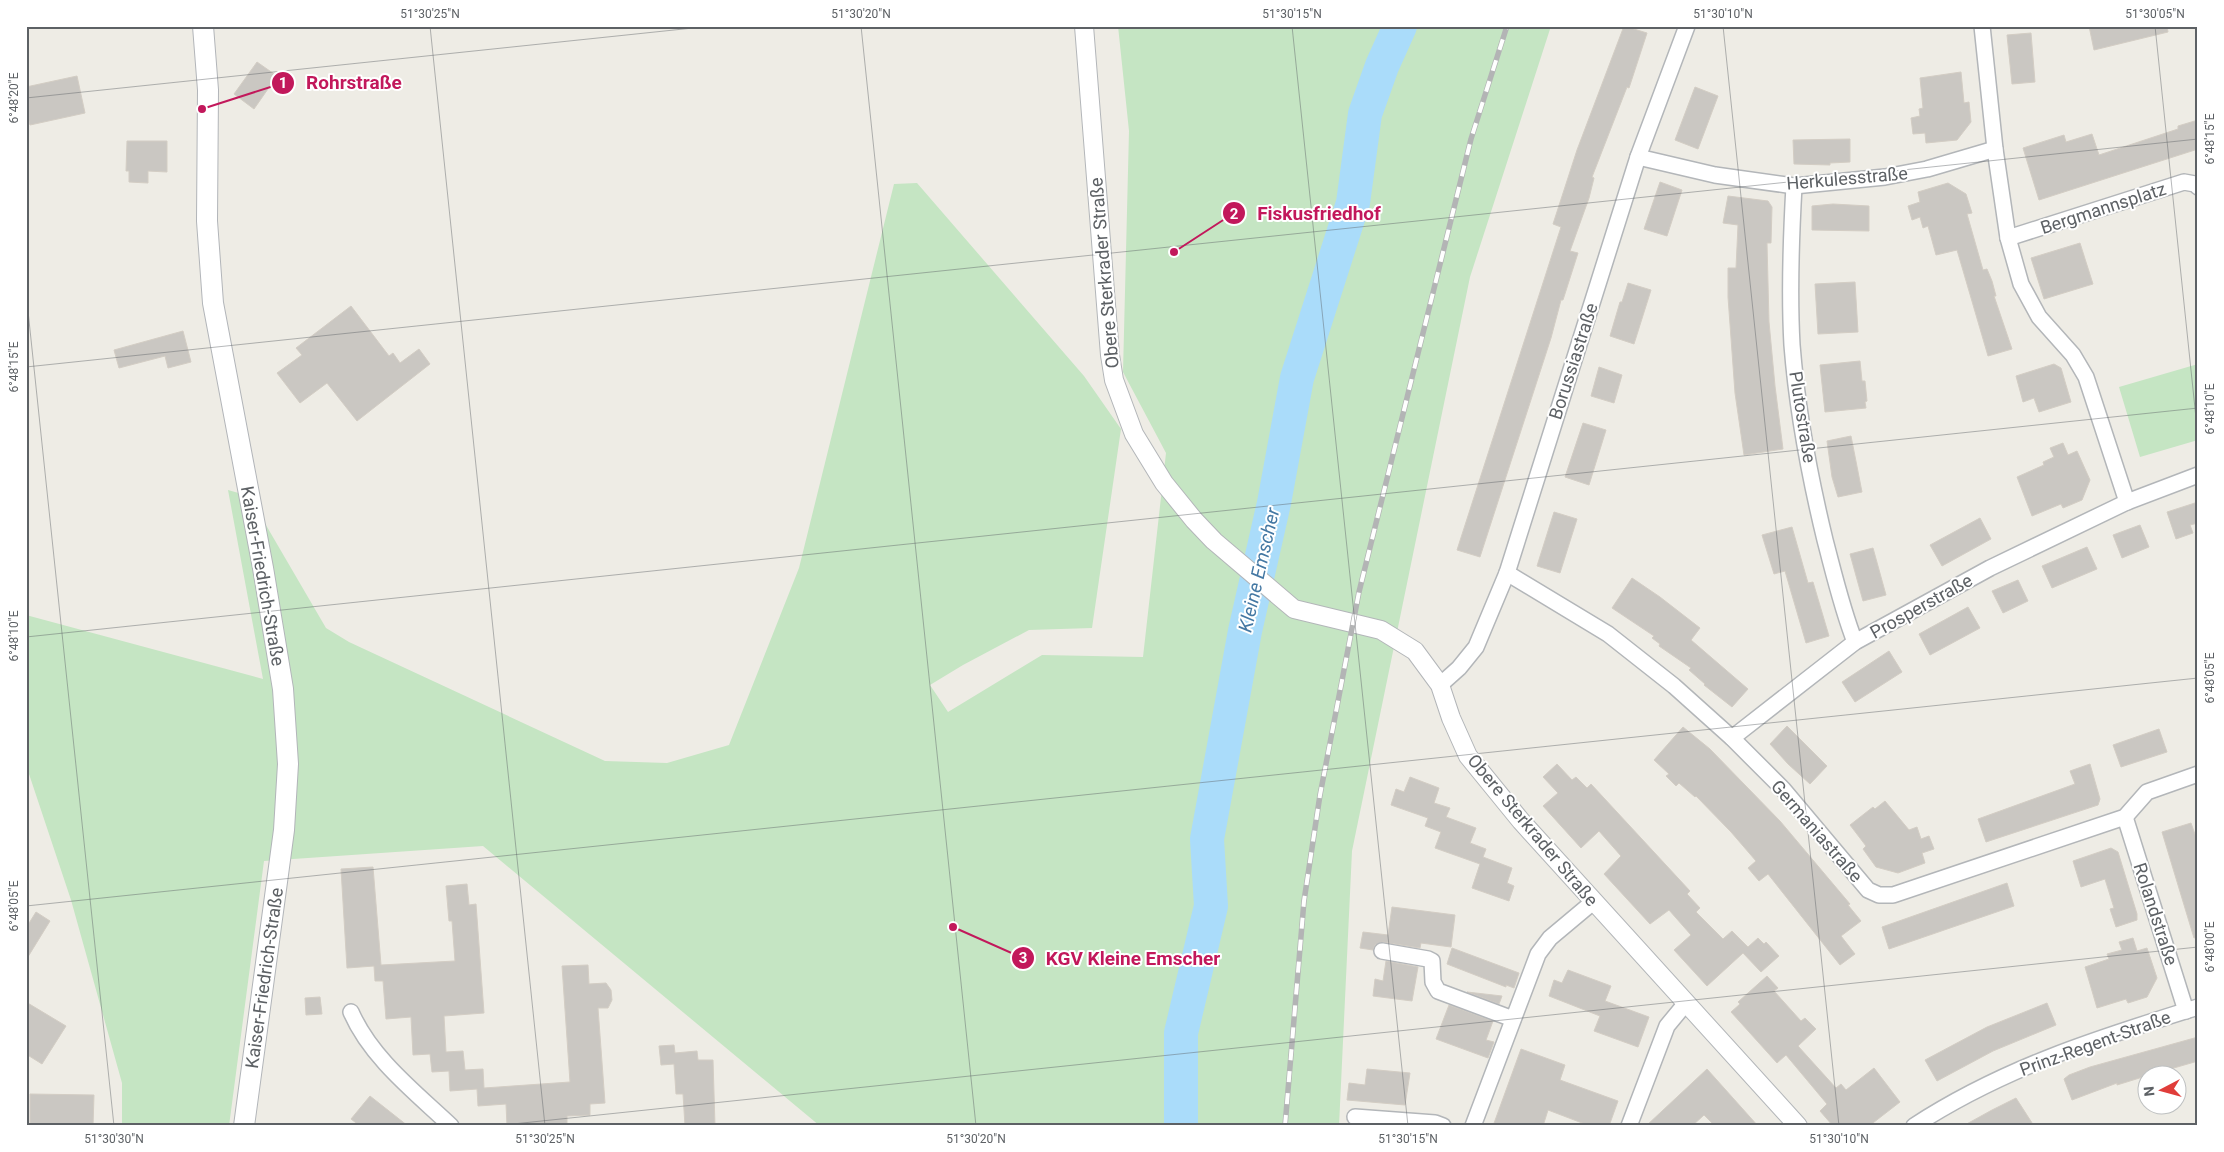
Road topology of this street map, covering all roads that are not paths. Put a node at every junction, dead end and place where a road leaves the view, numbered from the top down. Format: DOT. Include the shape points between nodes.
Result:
graph roads {
  1 [pos="203,26"];
  2 [pos="1084,26"];
  3 [pos="1687,26"];
  4 [pos="1982,26"];
  5 [pos="1995,150"];
  6 [pos="1638,157"];
  7 [pos="1794,186"];
  8 [pos="2198,187"];
  9 [pos="2008,238"];
  10 [pos="2198,475"];
  11 [pos="2127,502"];
  12 [pos="1506,573"];
  13 [pos="1855,642"];
  14 [pos="1440,685"];
  15 [pos="1732,738"];
  16 [pos="2198,774"];
  17 [pos="2125,818"];
  18 [pos="1593,902"];
  19 [pos="1382,951"];
  20 [pos="1686,1003"];
  21 [pos="2192,1009"];
  22 [pos="351,1012"];
  23 [pos="1513,1019"];
  24 [pos="1355,1117"];
  25 [pos="244,1126"];
  26 [pos="450,1126"];
  27 [pos="1443,1126"];
  28 [pos="1473,1126"];
  29 [pos="1629,1126"];
  30 [pos="1798,1126"];
  31 [pos="1914,1126"];
  1 -- 25 [label="main road, Kaiser-Friedrich-Straße" via="208,90 207,222 213,304 283,689 288,764 284,830"];
  2 -- 14 [label="street, Obere Sterkrader Straße" via="1110,355 1114,380 1134,434 1164,483 1194,520 1294,609 1381,630 1414,651"];
  3 -- 6 [label="street, Borussiastraße"];
  4 -- 5 [label="street"];
  5 -- 7 [label="street, Herkulesstraße" via="1885,177"];
  5 -- 9 [label="street"];
  6 -- 7 [label="street, Herkulesstraße" via="1715,175"];
  6 -- 12 [label="street, Borussiastraße"];
  7 -- 13 [label="street, Plutostraße" via="1790,266 1792,346 1797,384 1817,506"];
  8 -- 9 [label="street, Bergmannsplatz" via="2184,182"];
  9 -- 11 [label="street" via="2022,284 2039,317 2073,355 2086,378"];
  10 -- 11 [label="street"];
  11 -- 13 [label="street, Prosperstraße" via="1990,568"];
  12 -- 14 [label="street, Borussiastraße" via="1476,647"];
  12 -- 15 [label="street, Germaniastraße" via="1608,634 1674,686"];
  13 -- 15 [label="street, Prosperstraße"];
  14 -- 18 [label="street, Obere Sterkrader Straße" via="1468,756 1520,821"];
  15 -- 17 [label="street, Germaniastraße" via="1783,788 1868,890 1880,895 1893,895"];
  16 -- 17 [label="street" via="2148,792"];
  17 -- 21 [label="street, Rolandstraße"];
  18 -- 20 [label="street, Obere Sterkrader Straße"];
  18 -- 23 [label="street" via="1550,938 1538,954"];
  19 -- 23 [label="street" via="1432,961 1433,982 1438,991"];
  20 -- 29 [label="street" via="1667,1026"];
  20 -- 30 [label="street, Obere Sterkrader Straße"];
  21 -- 31 [label="street, Prinz-Regent-Straße" via="2061,1051 1999,1079"];
  22 -- 26 [label="street" via="358,1029 380,1057"];
  23 -- 28 [label="street"];
  24 -- 27 [label="street"];
}
